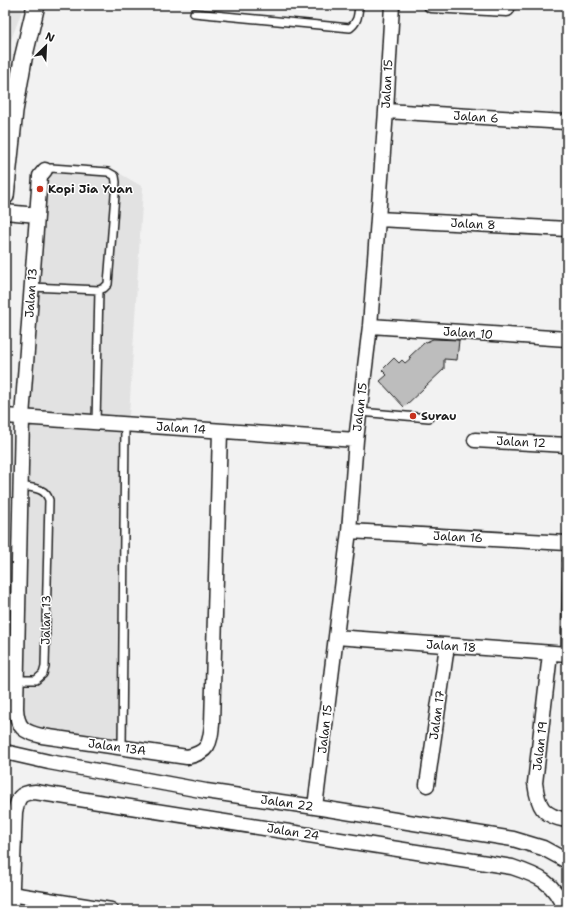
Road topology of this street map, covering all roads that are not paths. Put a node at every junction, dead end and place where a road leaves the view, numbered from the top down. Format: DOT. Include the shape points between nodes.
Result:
graph roads {
  1 [pos="36,5"];
  2 [pos="359,5"];
  3 [pos="392,5"];
  4 [pos="431,5"];
  5 [pos="507,8"];
  6 [pos="194,13"];
  7 [pos="386,111"];
  8 [pos="566,122"];
  9 [pos="45,170"];
  10 [pos="5,196"];
  11 [pos="5,212"];
  12 [pos="37,215"];
  13 [pos="378,219"];
  14 [pos="567,229"];
  15 [pos="31,287"];
  16 [pos="99,290"];
  17 [pos="370,326"];
  18 [pos="567,339"];
  19 [pos="360,412"];
  20 [pos="5,416"];
  21 [pos="22,417"];
  22 [pos="429,418"];
  23 [pos="96,422"];
  24 [pos="124,424"];
  25 [pos="220,431"];
  26 [pos="356,440"];
  27 [pos="475,440"];
  28 [pos="567,445"];
  29 [pos="20,486"];
  30 [pos="349,531"];
  31 [pos="567,543"];
  32 [pos="567,556"];
  33 [pos="336,637"];
  34 [pos="447,646"];
  35 [pos="550,654"];
  36 [pos="566,654"];
  37 [pos="16,680"];
  38 [pos="122,747"];
  39 [pos="5,752"];
  40 [pos="427,785"];
  41 [pos="315,807"];
  42 [pos="10,811"];
  43 [pos="567,820"];
  44 [pos="567,861"];
  45 [pos="12,894"];
  46 [pos="11,910"];
  47 [pos="111,910"];
  48 [pos="565,910"];
  1 -- 10 [label="street" via="23,59"];
  2 -- 6 [label="lane" via="355,24 350,28"];
  3 -- 7 [label="street, Jalan 15"];
  4 -- 5 [label="street"];
  7 -- 8 [label="street, Jalan 6"];
  7 -- 13 [label="street, Jalan 15"];
  9 -- 12 [label="street, Jalan 13" via="40,176"];
  9 -- 16 [label="lane" via="51,168 108,172 114,176 116,182 108,284"];
  11 -- 12 [label="street"];
  12 -- 15 [label="street, Jalan 13"];
  13 -- 14 [label="street, Jalan 8"];
  13 -- 17 [label="street, Jalan 15"];
  15 -- 16 [label="lane"];
  15 -- 21 [label="street, Jalan 13"];
  16 -- 23 [label="lane"];
  17 -- 18 [label="street, Jalan 10"];
  17 -- 19 [label="street, Jalan 15"];
  19 -- 22 [label="lane"];
  19 -- 26 [label="street, Jalan 15"];
  20 -- 21 [label="street, Jalan 14"];
  21 -- 23 [label="street, Jalan 14"];
  21 -- 29 [label="street, Jalan 13A"];
  23 -- 24 [label="street, Jalan 14"];
  24 -- 25 [label="street, Jalan 14"];
  24 -- 38 [label="lane"];
  25 -- 26 [label="street, Jalan 14"];
  25 -- 38 [label="street, Jalan 13A" via="211,738 199,754 187,756"];
  26 -- 30 [label="street, Jalan 15"];
  27 -- 28 [label="street, Jalan 12"];
  29 -- 37 [label="street, Jalan 13A"];
  29 -- 37 [label="lane, Jalan 13" via="43,491 49,500 45,667 43,674 36,680"];
  30 -- 31 [label="street, Jalan 16"];
  30 -- 33 [label="street, Jalan 15"];
  32 -- 36 [label="lane"];
  33 -- 34 [label="street, Jalan 18"];
  33 -- 41 [label="street, Jalan 15"];
  34 -- 35 [label="street, Jalan 18"];
  34 -- 40 [label="street, Jalan 17"];
  35 -- 36 [label="street, Jalan 18"];
  35 -- 43 [label="street, Jalan 19" via="535,783 540,805 545,812 555,818"];
  37 -- 38 [label="street, Jalan 13A" via="16,718 22,728 29,733"];
  39 -- 41 [label="street, Jalan 22" via="155,782"];
  41 -- 44 [label="street, Jalan 22" via="513,839 543,848"];
  42 -- 45 [label="street"];
  42 -- 48 [label="street, Jalan 24" via="21,795 27,792 43,793 512,866 544,880 557,894"];
  45 -- 46 [label="street"];
  45 -- 47 [label="street"];
}
